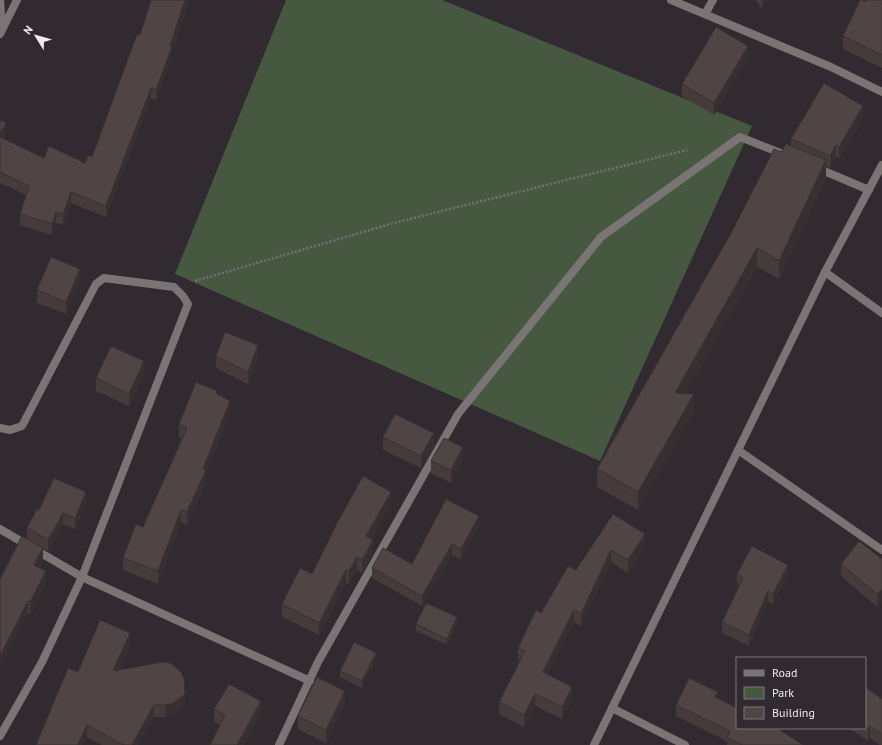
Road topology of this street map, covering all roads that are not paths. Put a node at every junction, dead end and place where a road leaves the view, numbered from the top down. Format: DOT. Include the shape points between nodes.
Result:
graph roads {
  1 [pos="0,0"];
  2 [pos="17,0"];
  3 [pos="671,0"];
  4 [pos="713,0"];
  5 [pos="705,14"];
  6 [pos="1,31"];
  7 [pos="882,92"];
  8 [pos="790,157"];
  9 [pos="882,165"];
  10 [pos="812,166"];
  11 [pos="869,190"];
  12 [pos="825,272"];
  13 [pos="882,313"];
  14 [pos="0,428"];
  15 [pos="738,450"];
  16 [pos="0,529"];
  17 [pos="882,550"];
  18 [pos="82,577"];
  19 [pos="310,681"];
  20 [pos="612,708"];
  21 [pos="0,736"];
  22 [pos="280,745"];
  23 [pos="594,745"];
  24 [pos="685,745"];
  1 -- 6 [label="street"];
  2 -- 6 [label="street"];
  3 -- 5 [label="street"];
  4 -- 5 [label="street"];
  5 -- 7 [label="street" via="831,67"];
  8 -- 19 [label="street" via="740,137 601,237 458,414 318,662"];
  9 -- 11 [label="street"];
  10 -- 11 [label="street"];
  11 -- 12 [label="street"];
  12 -- 13 [label="street"];
  12 -- 15 [label="street"];
  14 -- 18 [label="street" via="10,430 22,426 96,284 104,278 174,287 183,296 188,304"];
  15 -- 17 [label="street"];
  15 -- 20 [label="street"];
  16 -- 18 [label="street"];
  18 -- 19 [label="street"];
  18 -- 21 [label="street" via="42,662"];
  19 -- 22 [label="street"];
  20 -- 23 [label="street"];
  20 -- 24 [label="street"];
}
